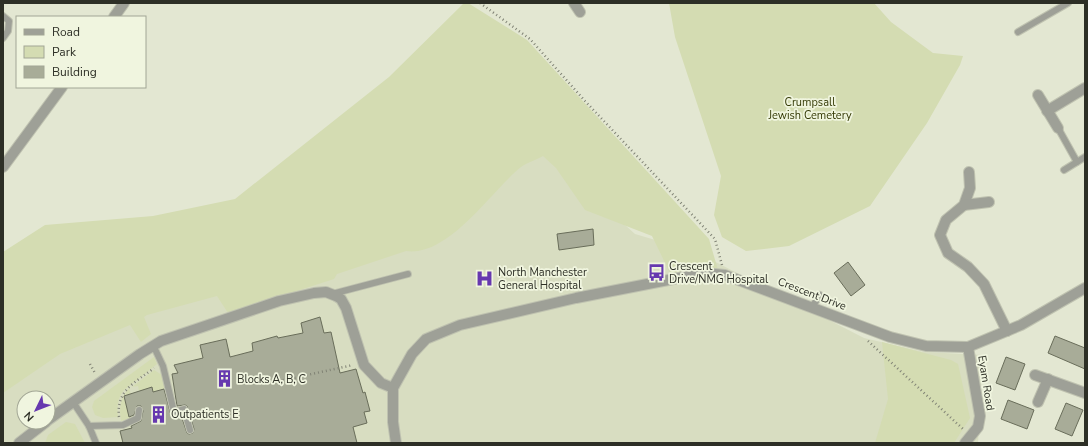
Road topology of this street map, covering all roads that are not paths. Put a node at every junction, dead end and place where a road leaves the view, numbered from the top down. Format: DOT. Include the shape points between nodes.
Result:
graph roads {
  1 [pos="124,3"];
  2 [pos="1068,3"];
  3 [pos="3,16"];
  4 [pos="115,16"];
  5 [pos="1018,32"];
  6 [pos="3,38"];
  7 [pos="61,88"];
  8 [pos="1085,88"];
  9 [pos="1038,95"];
  10 [pos="1047,111"];
  11 [pos="1058,128"];
  12 [pos="1085,157"];
  13 [pos="1077,162"];
  14 [pos="3,167"];
  15 [pos="1064,170"];
  16 [pos="969,172"];
  17 [pos="989,202"];
  18 [pos="964,205"];
  19 [pos="408,274"];
  20 [pos="1085,288"];
  21 [pos="332,294"];
  22 [pos="820,295"];
  23 [pos="812,307"];
  24 [pos="1007,331"];
  25 [pos="153,345"];
  26 [pos="968,347"];
  27 [pos="1035,375"];
  28 [pos="1048,379"];
  29 [pos="393,388"];
  30 [pos="1085,392"];
  31 [pos="73,402"];
  32 [pos="1038,402"];
  33 [pos="139,410"];
  34 [pos="56,414"];
  35 [pos="89,426"];
  36 [pos="38,430"];
  37 [pos="190,430"];
  38 [pos="26,441"];
  39 [pos="96,443"];
  40 [pos="396,443"];
  41 [pos="965,443"];
  1 -- 4 [label="street"];
  2 -- 5 [label="lane"];
  3 -- 6 [label="lane" via="9,21 9,26"];
  7 -- 14 [label="street"];
  8 -- 10 [label="street"];
  9 -- 10 [label="street"];
  10 -- 11 [label="street"];
  11 -- 13 [label="lane"];
  12 -- 13 [label="lane"];
  13 -- 15 [label="lane"];
  16 -- 18 [label="street" via="970,188"];
  17 -- 18 [label="street"];
  18 -- 24 [label="street" via="946,220 940,235 948,254 968,267 984,284"];
  19 -- 21 [label="lane"];
  20 -- 24 [label="street"];
  21 -- 25 [label="street" via="314,293 279,301"];
  21 -- 29 [label="street" via="342,300 346,308 363,363 381,383"];
  22 -- 23 [label="lane"];
  23 -- 26 [label="street, Crescent Drive" via="890,337 926,346"];
  23 -- 29 [label="street, Crescent Drive" via="725,275 704,273 576,298 460,325 426,339 412,354"];
  24 -- 26 [label="street"];
  25 -- 31 [label="street"];
  25 -- 37 [label="lane" via="161,362 174,412 184,409"];
  26 -- 41 [label="street, Eyam Road" via="980,416 978,427"];
  27 -- 28 [label="street"];
  28 -- 30 [label="street"];
  28 -- 32 [label="street"];
  29 -- 40 [label="street" via="392,422"];
  31 -- 34 [label="street"];
  31 -- 35 [label="lane"];
  33 -- 35 [label="lane" via="138,418 128,424"];
  35 -- 39 [label="lane"];
  36 -- 38 [label="street"];
}
